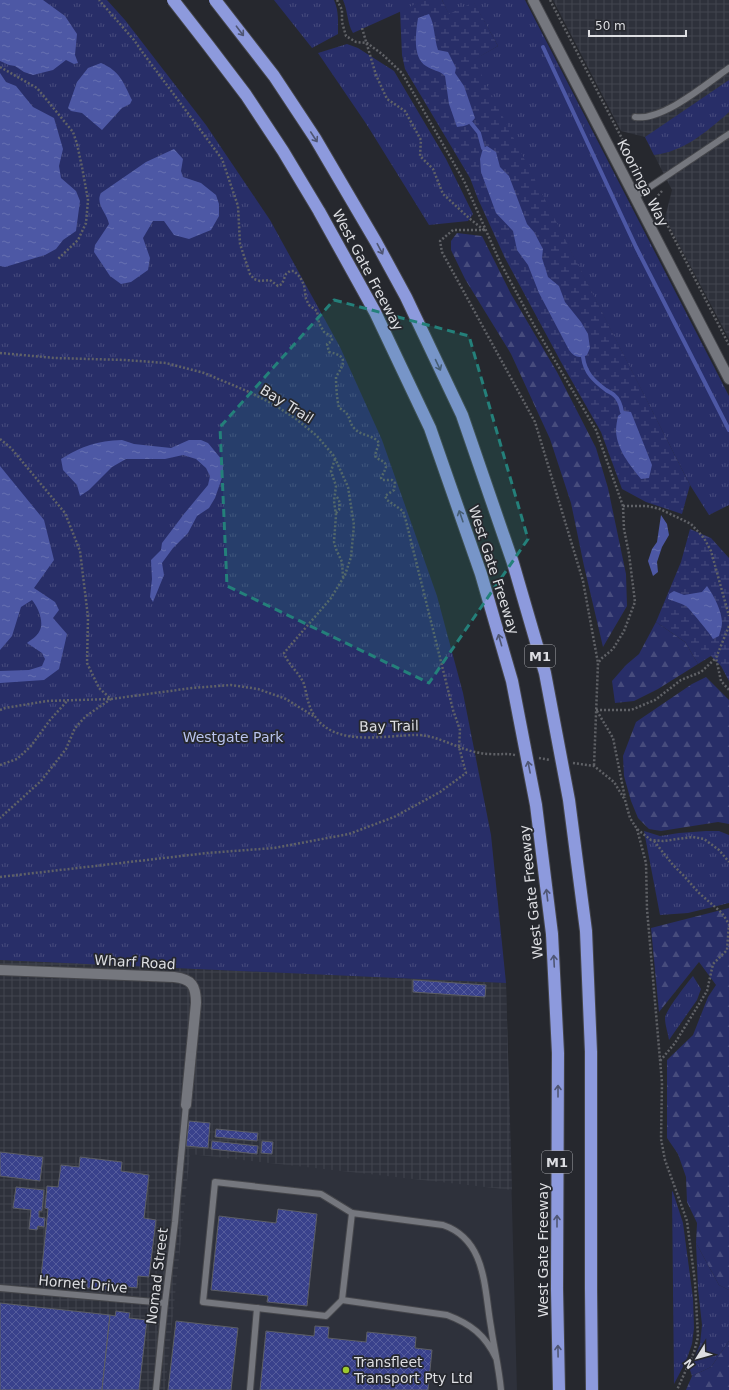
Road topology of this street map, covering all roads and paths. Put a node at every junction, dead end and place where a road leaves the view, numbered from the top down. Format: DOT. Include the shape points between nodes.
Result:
graph roads {
  1 [pos="99,0"];
  2 [pos="173,0"];
  3 [pos="215,0"];
  4 [pos="337,0"];
  5 [pos="533,0"];
  6 [pos="550,0"];
  7 [pos="362,28"];
  8 [pos="367,43"];
  9 [pos="0,67"];
  10 [pos="729,68"];
  11 [pos="635,117"];
  12 [pos="729,134"];
  13 [pos="648,188"];
  14 [pos="665,188"];
  15 [pos="635,197"];
  16 [pos="656,203"];
  17 [pos="485,230"];
  18 [pos="58,259"];
  19 [pos="729,345"];
  20 [pos="0,353"];
  21 [pos="729,379"];
  22 [pos="0,439"];
  23 [pos="335,459"];
  24 [pos="336,495"];
  25 [pos="623,506"];
  26 [pos="335,513"];
  27 [pos="343,577"];
  28 [pos="729,616"];
  29 [pos="729,626"];
  30 [pos="716,658"];
  31 [pos="598,663"];
  32 [pos="729,690"];
  33 [pos="112,699"];
  34 [pos="67,700"];
  35 [pos="0,710"];
  36 [pos="596,710"];
  37 [pos="315,717"];
  38 [pos="459,747"];
  39 [pos="475,752"];
  40 [pos="0,765"];
  41 [pos="625,800"];
  42 [pos="0,818"];
  43 [pos="637,829"];
  44 [pos="654,841"];
  45 [pos="729,862"];
  46 [pos="0,877"];
  47 [pos="0,970"];
  48 [pos="660,1061"];
  49 [pos="186,1105"];
  50 [pos="352,1213"];
  51 [pos="0,1288"];
  52 [pos="342,1300"];
  53 [pos="165,1303"];
  54 [pos="257,1308"];
  55 [pos="496,1358"];
  56 [pos="156,1390"];
  57 [pos="250,1390"];
  58 [pos="501,1390"];
  59 [pos="559,1390"];
  60 [pos="592,1390"];
  61 [pos="677,1390"];
  1 -- 38 [label="path" via="134,40 222,159 238,206 240,244 250,274 254,279 270,280 278,286 282,284 286,274 294,271 304,285 306,300 317,311 324,332 332,337 328,344 329,352 338,354 343,359 342,368 336,377 339,408 349,416 354,428 363,435 374,437 379,443 375,455 386,465 386,470 380,478 392,480 394,483 394,490 385,496 402,511 406,521 460,730"];
  59 -- 2 [label="highway, West Gate Freeway / M1, one-way, bridge" via="558,1053 552,934 536,805 512,681 481,574 430,428 375,312 283,151 246,95"];
  3 -- 60 [label="highway, West Gate Freeway / M1, one-way, bridge" via="274,76 315,138 406,297 462,416 513,563 545,673 569,800 586,931 591,1052"];
  4 -- 8 [label="path" via="342,10 346,36 356,42"];
  5 -- 15 [label="street, Kooringa Way"];
  6 -- 13 [label="path"];
  7 -- 8 [label="path"];
  8 -- 17 [label="path" via="402,73 464,182"];
  8 -- 17 [label="path" via="376,75 387,99 405,111 421,140 420,156 433,169 443,194"];
  9 -- 18 [label="path" via="37,88 73,132 77,144 88,200 86,223 78,240"];
  10 -- 11 [label="lane" via="664,111 648,117"];
  12 -- 13 [label="lane"];
  13 -- 15 [label="lane"];
  13 -- 16 [label="path"];
  14 -- 16 [label="path" via="656,198"];
  15 -- 21 [label="street, Kooringa Way"];
  16 -- 19 [label="path"];
  17 -- 25 [label="path" via="535,327 596,430"];
  17 -- 31 [label="path" via="453,230 440,241 442,252 535,422 583,581"];
  20 -- 23 [label="path, Bay Trail" via="166,363 204,373 267,401 296,419 317,436"];
  22 -- 33 [label="path" via="11,448 65,513 80,551 88,617 87,662 99,688"];
  23 -- 24 [label="path" via="331,470"];
  23 -- 27 [label="path, Bay Trail" via="348,487 354,525 351,557"];
  24 -- 26 [label="path"];
  24 -- 26 [label="path" via="340,505"];
  25 -- 28 [label="path" via="647,506 692,524 711,551"];
  25 -- 31 [label="path" via="635,602 624,631 613,649"];
  26 -- 27 [label="path" via="334,542 342,562"];
  27 -- 37 [label="path, Bay Trail" via="331,598 284,653 286,660 299,673"];
  29 -- 30 [label="path"];
  30 -- 32 [label="path" via="721,682"];
  30 -- 36 [label="path" via="701,672 681,680 655,700 631,710"];
  31 -- 36 [label="path"];
  33 -- 34 [label="path"];
  33 -- 37 [label="path" via="230,685 258,689 286,699"];
  33 -- 42 [label="path" via="86,716 75,728 66,749 41,781"];
  34 -- 35 [label="path"];
  34 -- 40 [label="path" via="17,759"];
  36 -- 41 [label="path" via="613,738"];
  36 -- 41 [label="path" via="594,766 614,782"];
  37 -- 38 [label="path, Bay Trail" via="326,727 345,736 428,736"];
  38 -- 39 [label="path, Bay Trail"];
  38 -- 46 [label="path" via="466,774 440,792 394,817 348,834 274,848"];
  41 -- 43 [label="path" via="630,818"];
  43 -- 44 [label="path"];
  43 -- 48 [label="path" via="646,863 646,909"];
  44 -- 45 [label="path" via="687,837 704,839 719,850"];
  44 -- 48 [label="path" via="699,893 722,913 728,924 727,950 713,964 706,991 675,1043"];
  47 -- 49 [label="street, Wharf Road" via="186,979 196,993"];
  48 -- 61 [label="path" via="661,1139 665,1160 687,1221 695,1282 698,1337"];
  49 -- 53 [label="lane, Nomad Street"];
  50 -- 52 [label="lane"];
  50 -- 54 [label="lane" via="321,1194 215,1182 203,1302"];
  50 -- 55 [label="lane" via="444,1225 462,1234 469,1242 486,1286"];
  51 -- 53 [label="lane, Hornet Drive"];
  52 -- 54 [label="lane" via="326,1316"];
  52 -- 55 [label="lane" via="448,1315 482,1335"];
  53 -- 56 [label="lane, Nomad Street"];
  54 -- 57 [label="lane"];
  55 -- 58 [label="lane"];
}
